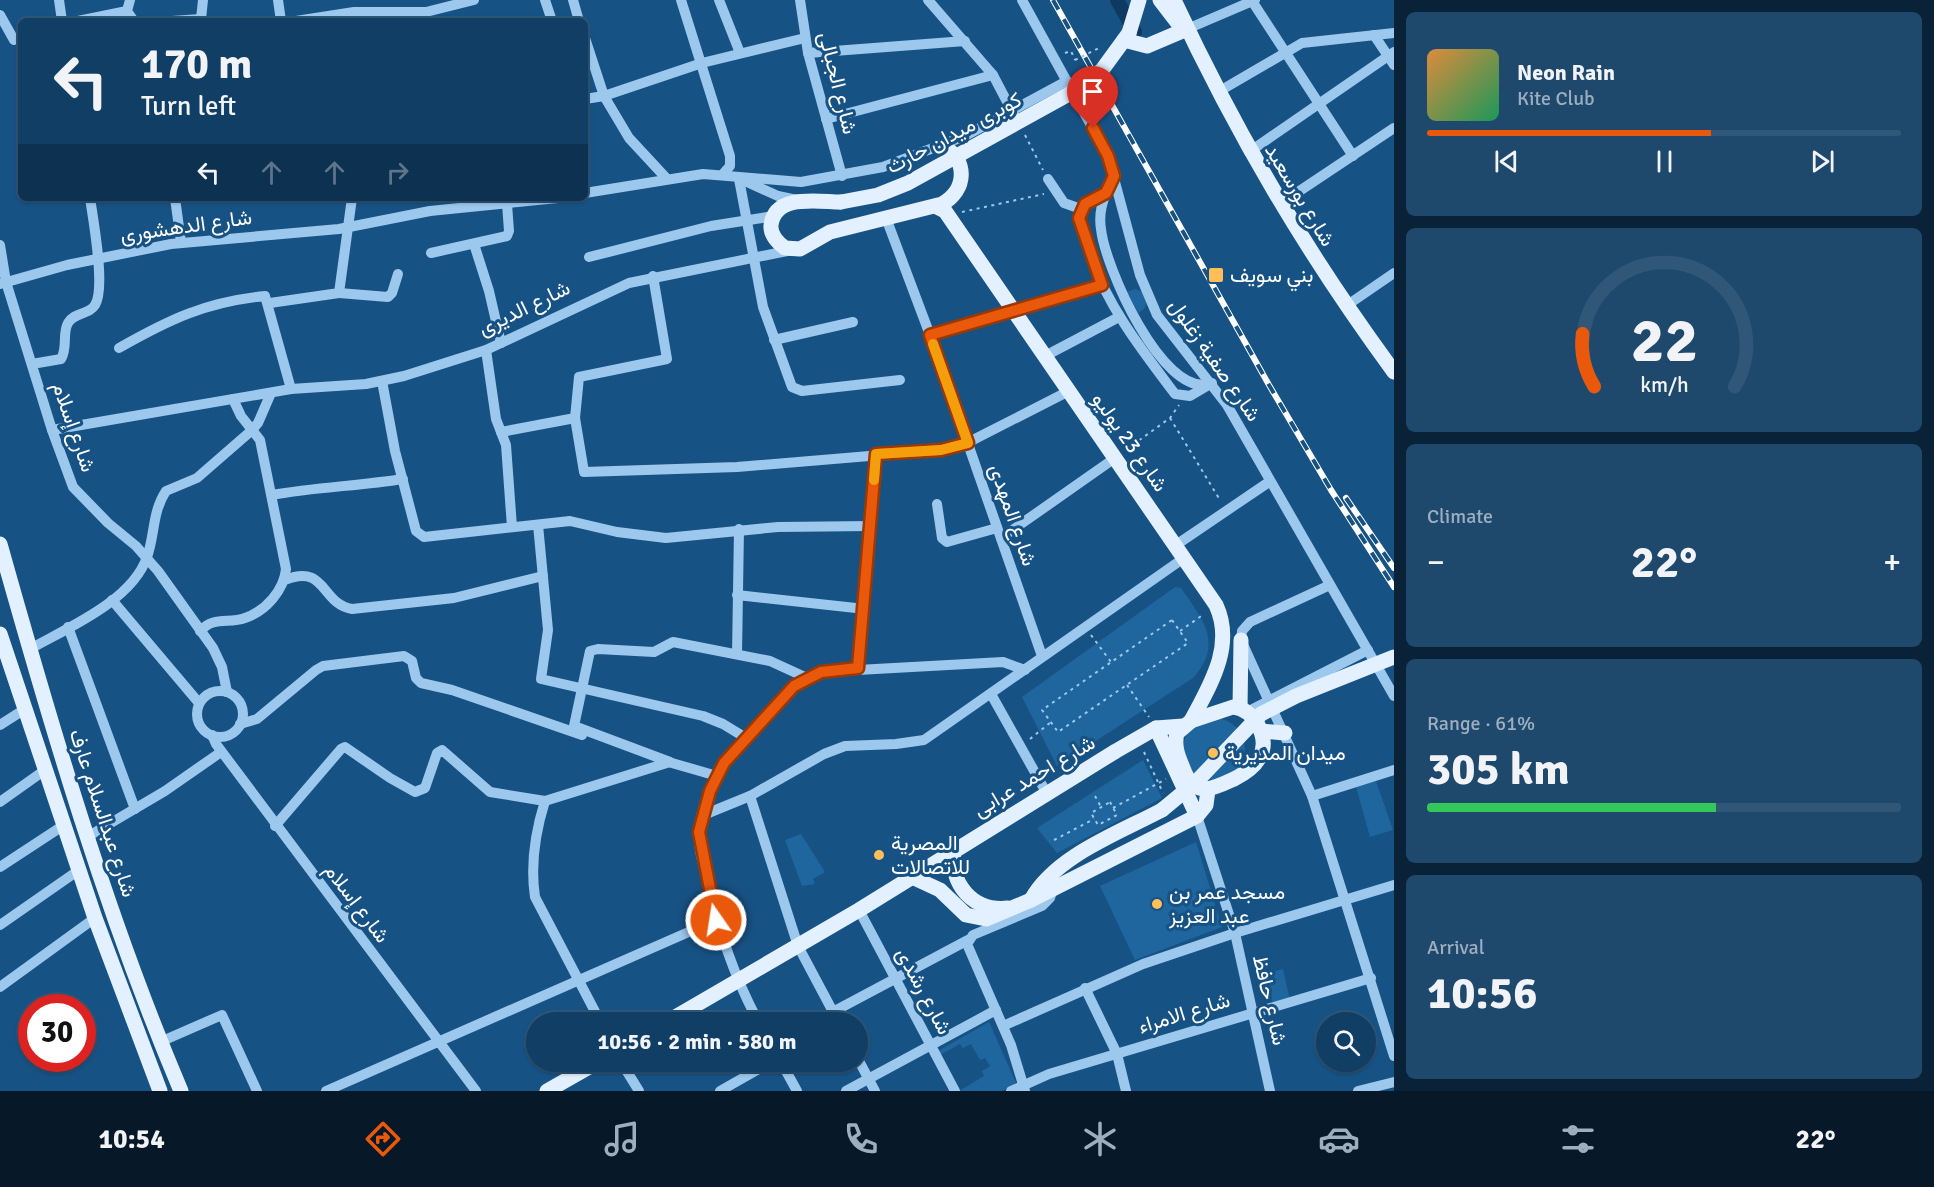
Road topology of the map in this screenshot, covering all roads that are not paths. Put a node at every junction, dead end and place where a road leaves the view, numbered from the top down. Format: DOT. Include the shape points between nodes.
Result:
graph roads {
  1 [pos="59,0"];
  2 [pos="203,0"];
  3 [pos="278,0"];
  4 [pos="352,0"];
  5 [pos="474,0"];
  6 [pos="545,0"];
  7 [pos="573,0"];
  8 [pos="681,0"];
  9 [pos="719,0"];
  10 [pos="800,0"];
  11 [pos="928,0"];
  12 [pos="1022,0"];
  13 [pos="1139,0"];
  14 [pos="1160,0"];
  15 [pos="1174,0"];
  16 [pos="1253,1"];
  17 [pos="128,5"];
  18 [pos="354,12"];
  19 [pos="0,15"];
  20 [pos="62,18"];
  21 [pos="87,18"];
  22 [pos="203,18"];
  23 [pos="281,18"];
  24 [pos="319,18"];
  25 [pos="550,18"];
  26 [pos="578,18"];
  27 [pos="1187,29"];
  28 [pos="1394,33"];
  29 [pos="1374,35"];
  30 [pos="805,38"];
  31 [pos="14,40"];
  32 [pos="1124,40"];
  33 [pos="965,41"];
  34 [pos="588,47"];
  35 [pos="1285,51"];
  36 [pos="740,53"];
  37 [pos="808,53"];
  38 [pos="1392,58"];
  39 [pos="702,63"];
  40 [pos="993,75"];
  41 [pos="1067,81"];
  42 [pos="1218,93"];
  43 [pos="604,96"];
  44 [pos="1075,96"];
  45 [pos="588,99"];
  46 [pos="1318,104"];
  47 [pos="1012,113"];
  48 [pos="826,119"];
  49 [pos="1021,127"];
  50 [pos="1394,128"];
  51 [pos="943,146"];
  52 [pos="1249,152"];
  53 [pos="1353,156"];
  54 [pos="959,162"];
  55 [pos="1113,169"];
  56 [pos="722,175"];
  57 [pos="842,176"];
  58 [pos="667,179"];
  59 [pos="739,179"];
  60 [pos="1047,179"];
  61 [pos="588,192"];
  62 [pos="1106,193"];
  63 [pos="90,201"];
  64 [pos="175,201"];
  65 [pos="352,201"];
  66 [pos="532,201"];
  67 [pos="800,201"];
  68 [pos="507,204"];
  69 [pos="1280,204"];
  70 [pos="1081,209"];
  71 [pos="941,210"];
  72 [pos="774,216"];
  73 [pos="886,218"];
  74 [pos="745,220"];
  75 [pos="347,228"];
  76 [pos="182,243"];
  77 [pos="474,244"];
  78 [pos="0,245"];
  79 [pos="792,250"];
  80 [pos="431,253"];
  81 [pos="589,257"];
  82 [pos="752,257"];
  83 [pos="98,258"];
  84 [pos="1394,273"];
  85 [pos="398,274"];
  86 [pos="653,276"];
  87 [pos="2,281"];
  88 [pos="1102,285"];
  89 [pos="339,293"];
  90 [pos="270,303"];
  91 [pos="1346,306"];
  92 [pos="1013,310"];
  93 [pos="1119,317"];
  94 [pos="854,322"];
  95 [pos="930,335"];
  96 [pos="774,340"];
  97 [pos="501,343"];
  98 [pos="119,348"];
  99 [pos="486,350"];
  100 [pos="1045,356"];
  101 [pos="32,364"];
  102 [pos="1394,372"];
  103 [pos="900,380"];
  104 [pos="382,381"];
  105 [pos="1212,383"];
  106 [pos="291,389"];
  107 [pos="1069,391"];
  108 [pos="271,393"];
  109 [pos="233,399"];
  110 [pos="575,418"];
  111 [pos="253,429"];
  112 [pos="52,430"];
  113 [pos="501,432"];
  114 [pos="968,443"];
  115 [pos="876,454"];
  116 [pos="1115,458"];
  117 [pos="403,479"];
  118 [pos="1269,483"];
  119 [pos="272,495"];
  120 [pos="937,504"];
  121 [pos="538,525"];
  122 [pos="871,526"];
  123 [pos="512,527"];
  124 [pos="739,529"];
  125 [pos="999,533"];
  126 [pos="0,544"];
  127 [pos="1180,552"];
  128 [pos="147,557"];
  129 [pos="543,576"];
  130 [pos="285,580"];
  131 [pos="1330,585"];
  132 [pos="737,595"];
  133 [pos="112,600"];
  134 [pos="865,609"];
  135 [pos="68,627"];
  136 [pos="200,631"];
  137 [pos="1,640"];
  138 [pos="1241,640"];
  139 [pos="30,650"];
  140 [pos="1368,650"];
  141 [pos="737,654"];
  142 [pos="1042,656"];
  143 [pos="1394,657"];
  144 [pos="1374,661"];
  145 [pos="858,668"];
  146 [pos="1025,670"];
  147 [pos="1321,674"];
  148 [pos="807,678"];
  149 [pos="1327,685"];
  150 [pos="583,689"];
  151 [pos="227,692"];
  152 [pos="991,694"];
  153 [pos="1394,696"];
  154 [pos="1269,700"];
  155 [pos="199,703"];
  156 [pos="25,709"];
  157 [pos="1274,712"];
  158 [pos="1251,718"];
  159 [pos="1187,723"];
  160 [pos="240,724"];
  161 [pos="0,725"];
  162 [pos="1156,728"];
  163 [pos="1285,733"];
  164 [pos="212,735"];
  165 [pos="746,738"];
  166 [pos="221,752"];
  167 [pos="670,762"];
  168 [pos="45,770"];
  169 [pos="1394,770"];
  170 [pos="717,776"];
  171 [pos="1208,790"];
  172 [pos="1046,792"];
  173 [pos="750,796"];
  174 [pos="1312,796"];
  175 [pos="544,801"];
  176 [pos="0,802"];
  177 [pos="135,809"];
  178 [pos="701,816"];
  179 [pos="1197,816"];
  180 [pos="64,825"];
  181 [pos="275,826"];
  182 [pos="87,837"];
  183 [pos="954,850"];
  184 [pos="0,867"];
  185 [pos="79,870"];
  186 [pos="912,877"];
  187 [pos="1394,885"];
  188 [pos="1053,889"];
  189 [pos="1031,900"];
  190 [pos="1345,900"];
  191 [pos="1013,907"];
  192 [pos="859,909"];
  193 [pos="95,918"];
  194 [pos="716,920"];
  195 [pos="0,925"];
  196 [pos="1235,933"];
  197 [pos="968,940"];
  198 [pos="798,946"];
  199 [pos="579,978"];
  200 [pos="895,978"];
  201 [pos="1371,978"];
  202 [pos="738,981"];
  203 [pos="0,987"];
  204 [pos="1085,988"];
  205 [pos="996,1010"];
  206 [pos="596,1012"];
  207 [pos="684,1012"];
  208 [pos="754,1012"];
  209 [pos="832,1012"];
  210 [pos="1254,1012"];
  211 [pos="1003,1026"];
  212 [pos="436,1041"];
  213 [pos="160,1042"];
  214 [pos="931,1045"];
  215 [pos="1117,1054"];
  216 [pos="1394,1056"];
  217 [pos="580,1072"];
  218 [pos="627,1072"];
  219 [pos="753,1072"];
  220 [pos="786,1072"];
  221 [pos="864,1072"];
  222 [pos="868,1079"];
  223 [pos="1394,1082"];
  224 [pos="339,1088"];
  225 [pos="1024,1088"];
  226 [pos="160,1091"];
  227 [pos="181,1091"];
  228 [pos="257,1091"];
  229 [pos="326,1091"];
  230 [pos="476,1091"];
  231 [pos="547,1091"];
  232 [pos="639,1091"];
  233 [pos="720,1091"];
  234 [pos="796,1091"];
  235 [pos="846,1091"];
  236 [pos="875,1091"];
  237 [pos="955,1091"];
  238 [pos="1011,1091"];
  239 [pos="1126,1091"];
  240 [pos="1270,1091"];
  241 [pos="1358,1091"];
  1 -- 20 [label="street"];
  2 -- 22 [label="street"];
  3 -- 23 [label="street"];
  4 -- 18 [label="street"];
  5 -- 18 [label="street" via="426,12"];
  6 -- 25 [label="street"];
  7 -- 26 [label="street"];
  8 -- 39 [label="street"];
  9 -- 36 [label="street"];
  10 -- 30 [label="street, شارع الجبالى"];
  11 -- 33 [label="street"];
  12 -- 41 [label="street, شارع صفية زغلول"];
  13 -- 67 [label="main road, كوبرى ميدان حارث, bridge" via="1121,46 1102,70 1078,89 908,183 871,197 841,202"];
  14 -- 27 [label="main road, شارع بورسعيد" via="1175,21"];
  15 -- 27 [label="main road, شارع بورسعيد"];
  16 -- 27 [label="street"];
  16 -- 35 [label="street"];
  17 -- 21 [label="street"];
  18 -- 24 [label="street"];
  19 -- 31 [label="street"];
  27 -- 32 [label="main road" via="1148,46"];
  27 -- 42 [label="main road, شارع بورسعيد"];
  28 -- 29 [label="street"];
  29 -- 35 [label="street" via="1311,41"];
  29 -- 38 [label="street"];
  30 -- 36 [label="street"];
  30 -- 37 [label="street, شارع الجبالى"];
  33 -- 37 [label="street"];
  33 -- 40 [label="street"];
  34 -- 43 [label="street"];
  35 -- 42 [label="street"];
  35 -- 46 [label="street"];
  36 -- 39 [label="street"];
  37 -- 48 [label="street, شارع الجبالى"];
  38 -- 46 [label="street"];
  39 -- 43 [label="street"];
  39 -- 56 [label="street" via="730,156 730,166"];
  40 -- 47 [label="street"];
  40 -- 48 [label="street"];
  41 -- 44 [label="street, شارع صفية زغلول"];
  41 -- 47 [label="street"];
  42 -- 52 [label="main road, شارع بورسعيد"];
  43 -- 45 [label="street"];
  43 -- 58 [label="street" via="629,138"];
  44 -- 49 [label="street"];
  44 -- 55 [label="street, شارع صفية زغلول"];
  46 -- 52 [label="street"];
  46 -- 53 [label="street"];
  47 -- 49 [label="street"];
  47 -- 51 [label="street"];
  48 -- 57 [label="street, شارع الجبالى"];
  49 -- 54 [label="street"];
  50 -- 53 [label="street"];
  51 -- 54 [label="main road"];
  51 -- 57 [label="street" via="883,167"];
  52 -- 69 [label="main road, شارع بورسعيد"];
  53 -- 69 [label="street"];
  54 -- 71 [label="main road" via="962,175 958,189"];
  55 -- 62 [label="street" via="1113,182"];
  55 -- 105 [label="street, شارع صفية زغلول" via="1148,296 1168,332"];
  56 -- 58 [label="street"];
  56 -- 59 [label="street"];
  57 -- 59 [label="street" via="801,182"];
  58 -- 61 [label="street"];
  59 -- 67 [label="street, كوبرى ميدان حارث"];
  59 -- 74 [label="street"];
  60 -- 70 [label="street" via="1068,206"];
  62 -- 70 [label="street"];
  62 -- 105 [label="street" via="1100,219 1102,238 1131,312 1182,379 1194,385"];
  63 -- 83 [label="street"];
  64 -- 76 [label="street"];
  65 -- 75 [label="street"];
  66 -- 68 [label="street, شارع الدهشورى"];
  67 -- 72 [label="main road" via="781,208"];
  68 -- 75 [label="street, شارع الدهشورى" via="430,211"];
  68 -- 77 [label="street" via="507,236"];
  69 -- 91 [label="main road, شارع بورسعيد"];
  70 -- 88 [label="street" via="1079,218"];
  71 -- 73 [label="main road, شارع الديرى"];
  71 -- 92 [label="main road, شارع 23 يوليو"];
  72 -- 74 [label="street"];
  72 -- 79 [label="main road" via="772,234 777,243"];
  73 -- 79 [label="main road, شارع الديرى" via="830,232"];
  73 -- 95 [label="street, شارع المهدى"];
  74 -- 81 [label="street"];
  74 -- 82 [label="street"];
  75 -- 76 [label="street, شارع الدهشورى"];
  75 -- 89 [label="street"];
  76 -- 83 [label="street, شارع الدهشورى"];
  77 -- 80 [label="street"];
  77 -- 97 [label="street"];
  78 -- 87 [label="street, شارع إسلام"];
  79 -- 82 [label="street, شارع الديرى"];
  82 -- 86 [label="street, شارع الديرى"];
  82 -- 96 [label="street"];
  83 -- 87 [label="street, شارع الدهشورى"];
  83 -- 101 [label="street" via="98,298 94,307 68,323 61,359"];
  84 -- 91 [label="street"];
  85 -- 89 [label="street" via="388,297"];
  86 -- 97 [label="street, شارع الديرى" via="608,291"];
  86 -- 110 [label="street" via="668,359 579,377"];
  87 -- 101 [label="street, شارع إسلام"];
  88 -- 92 [label="street"];
  88 -- 93 [label="street"];
  89 -- 90 [label="street"];
  90 -- 98 [label="street" via="266,296 227,301 171,319"];
  90 -- 106 [label="street"];
  91 -- 102 [label="main road, شارع بورسعيد"];
  92 -- 95 [label="street"];
  92 -- 100 [label="main road, شارع 23 يوليو"];
  93 -- 100 [label="street"];
  93 -- 105 [label="street" via="1175,394 1194,394"];
  94 -- 96 [label="street"];
  95 -- 114 [label="street, شارع المهدى"];
  96 -- 103 [label="street" via="796,391"];
  97 -- 99 [label="street, شارع الديرى"];
  99 -- 104 [label="street, شارع الديرى"];
  99 -- 113 [label="street"];
  100 -- 107 [label="main road, شارع 23 يوليو"];
  101 -- 112 [label="street, شارع إسلام"];
  104 -- 106 [label="street, شارع الديرى"];
  104 -- 117 [label="street"];
  105 -- 118 [label="street, شارع صفية زغلول"];
  106 -- 108 [label="street, شارع الديرى"];
  107 -- 114 [label="street"];
  107 -- 116 [label="main road, شارع 23 يوليو"];
  108 -- 109 [label="street, شارع الديرى"];
  108 -- 111 [label="street"];
  109 -- 111 [label="street"];
  109 -- 112 [label="street, شارع الديرى"];
  110 -- 113 [label="street"];
  110 -- 115 [label="street" via="582,469 586,472 737,467"];
  111 -- 119 [label="street" via="260,440"];
  111 -- 128 [label="street" via="197,477 166,492 154,516"];
  112 -- 128 [label="street, شارع إسلام" via="73,487"];
  113 -- 123 [label="street" via="506,446"];
  114 -- 115 [label="street" via="941,450"];
  114 -- 125 [label="street, شارع المهدى"];
  115 -- 122 [label="street"];
  116 -- 125 [label="street"];
  116 -- 127 [label="main road, شارع 23 يوليو"];
  117 -- 119 [label="street"];
  117 -- 123 [label="street" via="416,531 424,537"];
  118 -- 127 [label="street" via="1227,511"];
  118 -- 131 [label="street, شارع صفية زغلول"];
  119 -- 130 [label="street"];
  120 -- 125 [label="street" via="942,538 947,542"];
  121 -- 123 [label="street"];
  121 -- 124 [label="street" via="570,521 616,532 666,537"];
  121 -- 129 [label="street"];
  122 -- 124 [label="street"];
  122 -- 134 [label="street"];
  124 -- 132 [label="street"];
  125 -- 142 [label="street, شارع المهدى"];
  126 -- 139 [label="main road, شارع عبدالسلام عارف"];
  127 -- 142 [label="street"];
  127 -- 159 [label="main road, شارع 23 يوليو" via="1222,618 1220,663"];
  128 -- 133 [label="street" via="135,578"];
  128 -- 136 [label="street, شارع إسلام"];
  129 -- 130 [label="street" via="454,598 352,609 313,578 298,574"];
  129 -- 150 [label="street" via="548,630 540,677"];
  130 -- 136 [label="street" via="275,596 252,615 212,622"];
  131 -- 138 [label="street" via="1250,622 1242,631"];
  131 -- 140 [label="street, شارع صفية زغلول"];
  132 -- 134 [label="street"];
  132 -- 141 [label="street"];
  133 -- 135 [label="street"];
  133 -- 155 [label="street"];
  134 -- 145 [label="street"];
  135 -- 139 [label="street"];
  135 -- 177 [label="street"];
  136 -- 151 [label="street, شارع إسلام" via="218,657"];
  137 -- 156 [label="main road, شارع عبدالسلام عارف"];
  138 -- 154 [label="street"];
  138 -- 158 [label="main road"];
  139 -- 182 [label="main road, شارع عبدالسلام عارف"];
  140 -- 144 [label="street, شارع صفية زغلول"];
  140 -- 147 [label="street"];
  141 -- 148 [label="street" via="782,665"];
  141 -- 150 [label="street" via="674,642 654,652 593,649 587,656"];
  142 -- 146 [label="street"];
  143 -- 189 [label="main road, bridge" via="1261,714 1197,781 1164,805 1063,864 1043,881"];
  144 -- 149 [label="street"];
  144 -- 153 [label="street, شارع صفية زغلول"];
  145 -- 146 [label="street" via="1003,662"];
  145 -- 148 [label="street" via="821,672"];
  146 -- 152 [label="street"];
  147 -- 149 [label="street"];
  147 -- 154 [label="street"];
  148 -- 165 [label="street" via="783,696"];
  149 -- 157 [label="street"];
  150 -- 165 [label="street" via="703,716"];
  150 -- 167 [label="street" via="574,726"];
  151 -- 155 [label="street" via="214,691"];
  151 -- 160 [label="street" via="241,705"];
  152 -- 172 [label="street"];
  152 -- 173 [label="street" via="924,740 845,746"];
  154 -- 157 [label="street"];
  154 -- 158 [label="street"];
  155 -- 164 [label="street" via="198,722"];
  156 -- 161 [label="street"];
  156 -- 168 [label="main road, شارع عبدالسلام عارف"];
  157 -- 158 [label="street"];
  157 -- 163 [label="street"];
  158 -- 159 [label="main road" via="1233,707"];
  158 -- 163 [label="main road"];
  158 -- 171 [label="main road" via="1262,753 1256,766"];
  159 -- 162 [label="main road, شارع احمد عرابى"];
  159 -- 171 [label="main road" via="1177,733 1175,748 1192,784"];
  160 -- 164 [label="street" via="231,734"];
  160 -- 167 [label="street" via="257,719 323,666 404,656 412,660 416,678 422,683"];
  162 -- 172 [label="main road, شارع احمد عرابى"];
  162 -- 179 [label="main road"];
  163 -- 174 [label="street"];
  164 -- 166 [label="street, شارع إسلام"];
  165 -- 170 [label="street"];
  166 -- 177 [label="street"];
  166 -- 181 [label="street, شارع إسلام"];
  167 -- 170 [label="street"];
  167 -- 175 [label="street"];
  168 -- 176 [label="street"];
  168 -- 180 [label="main road, شارع عبدالسلام عارف"];
  169 -- 174 [label="street"];
  170 -- 178 [label="street"];
  171 -- 179 [label="main road" via="1206,805"];
  172 -- 183 [label="main road, شارع احمد عرابى"];
  173 -- 178 [label="street"];
  173 -- 198 [label="street"];
  174 -- 190 [label="street"];
  175 -- 181 [label="street" via="490,792 442,750 437,753 425,788 415,792 345,747"];
  175 -- 199 [label="street" via="535,832 535,897"];
  177 -- 182 [label="street"];
  178 -- 194 [label="street" via="699,840"];
  179 -- 188 [label="main road"];
  179 -- 196 [label="street, شارع حافظ"];
  180 -- 184 [label="street"];
  180 -- 185 [label="main road, شارع عبدالسلام عارف"];
  181 -- 212 [label="street, شارع إسلام"];
  182 -- 213 [label="main road, شارع عبدالسلام عارف"];
  183 -- 186 [label="main road, شارع احمد عرابى"];
  183 -- 191 [label="main road" via="955,875 968,896 990,908"];
  185 -- 193 [label="main road, شارع عبدالسلام عارف"];
  185 -- 195 [label="street"];
  186 -- 191 [label="main road" via="940,890 972,918 992,917"];
  186 -- 192 [label="main road, شارع احمد عرابى"];
  187 -- 190 [label="street"];
  188 -- 189 [label="main road"];
  188 -- 197 [label="street" via="1042,906"];
  189 -- 191 [label="main road"];
  190 -- 196 [label="street"];
  190 -- 201 [label="street"];
  192 -- 198 [label="main road, شارع احمد عرابى"];
  192 -- 200 [label="street, شارع رشدى"];
  193 -- 203 [label="street"];
  193 -- 226 [label="main road, شارع عبدالسلام عارف"];
  194 -- 199 [label="street"];
  194 -- 202 [label="street"];
  196 -- 204 [label="street"];
  196 -- 210 [label="street, شارع حافظ"];
  197 -- 200 [label="street"];
  197 -- 205 [label="street" via="968,951"];
  198 -- 202 [label="main road, شارع احمد عرابى"];
  198 -- 209 [label="street"];
  199 -- 206 [label="street"];
  199 -- 212 [label="street"];
  200 -- 209 [label="street"];
  200 -- 214 [label="street, شارع رشدى"];
  201 -- 210 [label="street, شارع الامراء"];
  201 -- 216 [label="street"];
  202 -- 207 [label="main road, شارع احمد عرابى"];
  202 -- 208 [label="street"];
  204 -- 211 [label="street"];
  204 -- 215 [label="street"];
  205 -- 211 [label="street"];
  205 -- 214 [label="street"];
  210 -- 215 [label="street, شارع الامراء"];
  210 -- 240 [label="street, شارع حافظ"];
  211 -- 225 [label="street"];
  212 -- 224 [label="street"];
  212 -- 230 [label="street, شارع إسلام"];
  213 -- 227 [label="main road, شارع عبدالسلام عارف"];
  213 -- 228 [label="street" via="222,1015"];
  214 -- 222 [label="street"];
  214 -- 237 [label="street, شارع رشدى"];
  215 -- 225 [label="street, شارع الامراء"];
  215 -- 239 [label="street"];
  217 -- 231 [label="main road"];
  218 -- 232 [label="street"];
  219 -- 233 [label="street"];
  220 -- 234 [label="street"];
  221 -- 222 [label="street"];
  222 -- 235 [label="street"];
  222 -- 236 [label="street"];
  223 -- 241 [label="street"];
  224 -- 229 [label="street"];
  225 -- 238 [label="street, شارع الامراء"];
}
